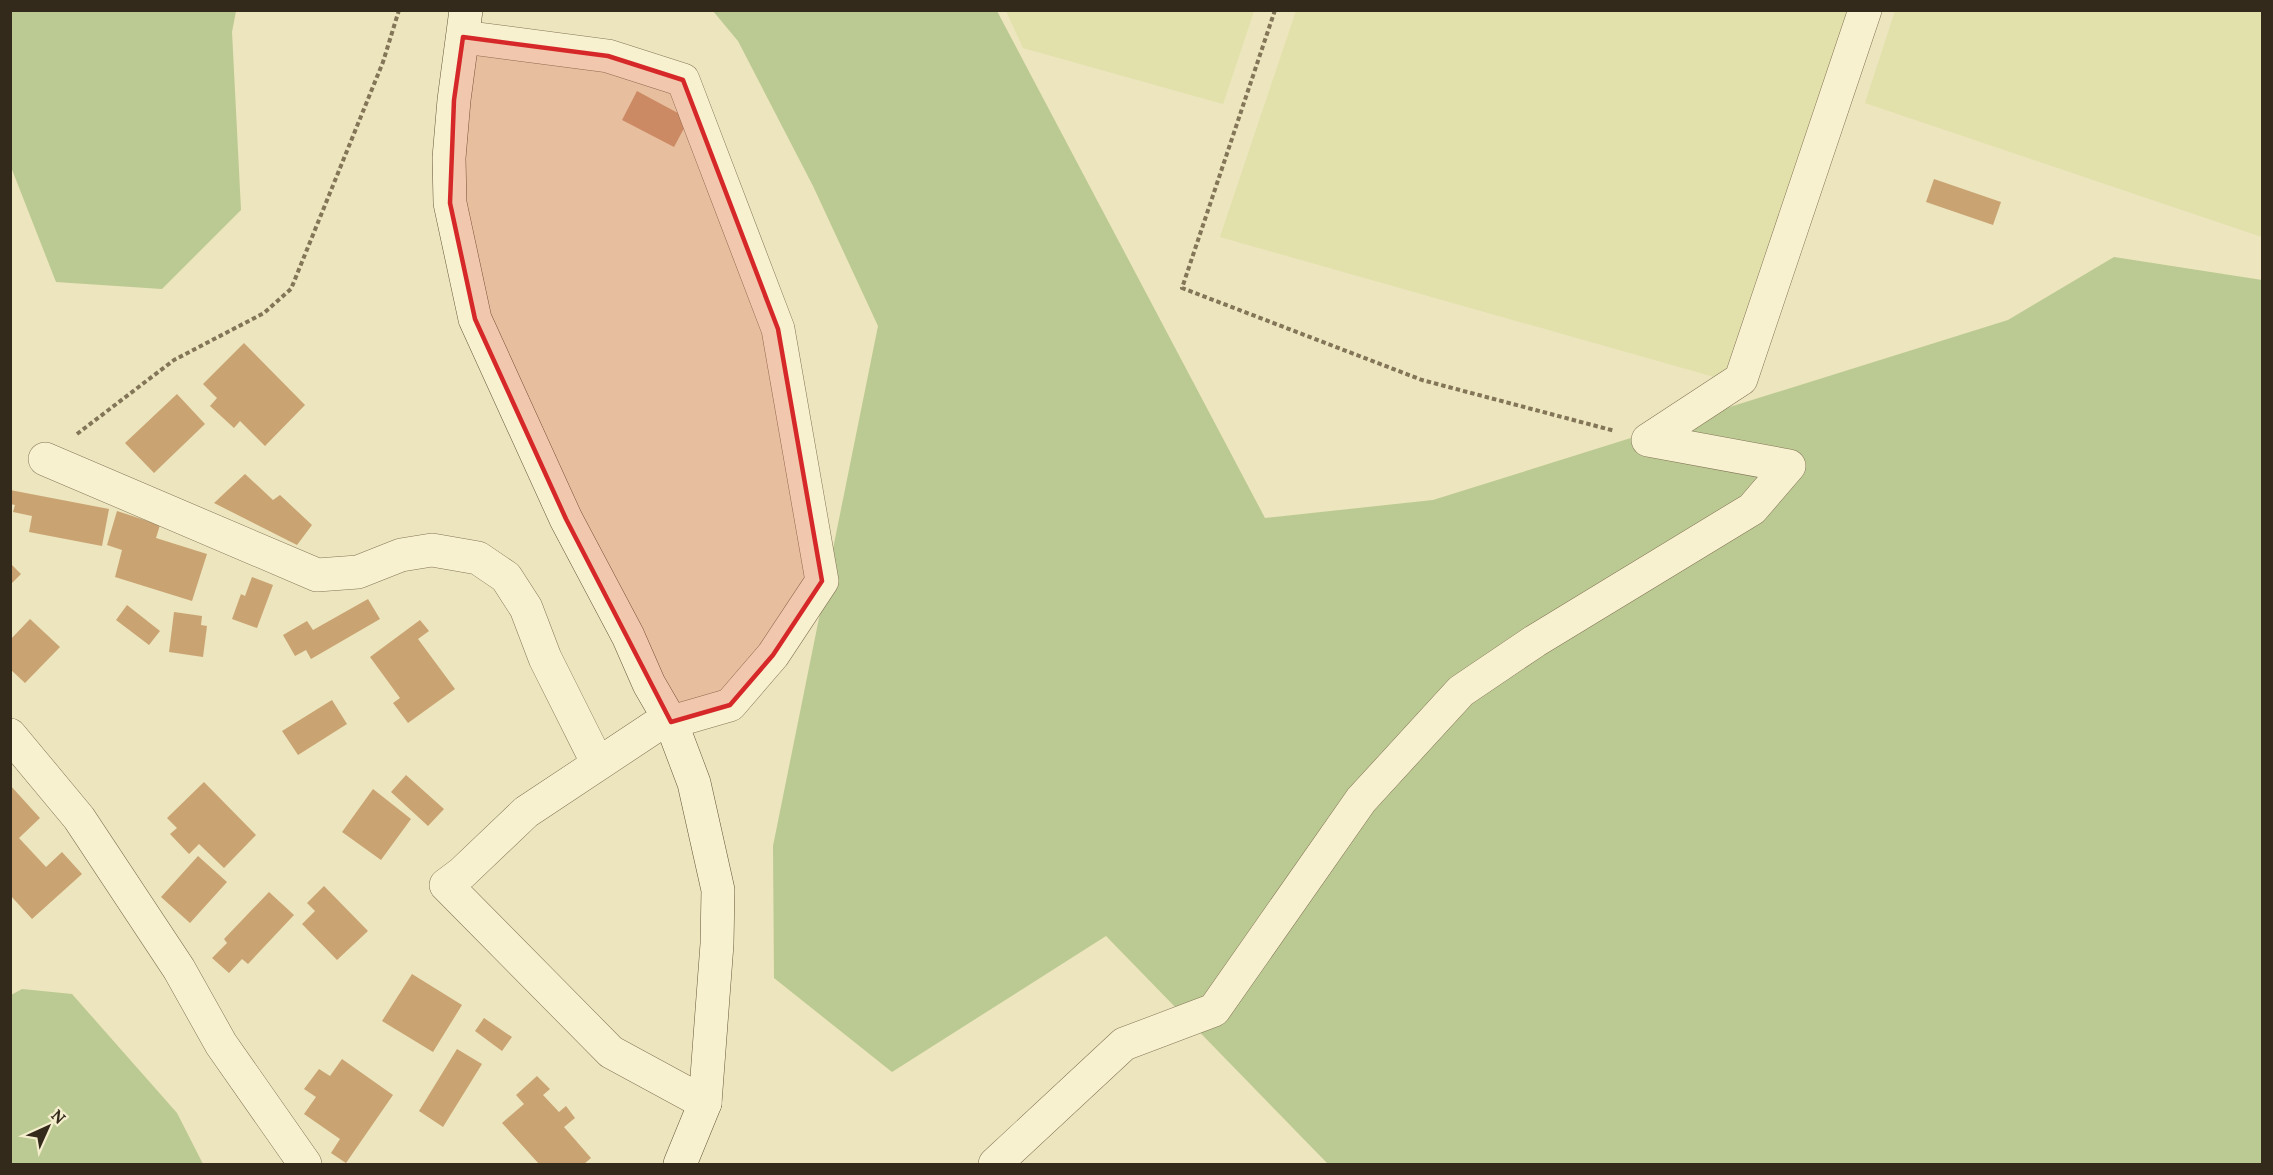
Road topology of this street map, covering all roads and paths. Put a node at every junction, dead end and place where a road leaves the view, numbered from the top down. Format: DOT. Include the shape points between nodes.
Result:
graph roads {
  1 [pos="399,10"];
  2 [pos="1275,10"];
  3 [pos="1865,10"];
  4 [pos="465,24"];
  5 [pos="1648,440"];
  6 [pos="45,459"];
  7 [pos="671,722"];
  8 [pos="10,735"];
  9 [pos="598,764"];
  10 [pos="705,1103"];
  11 [pos="305,1164"];
  12 [pos="680,1164"];
  13 [pos="995,1164"];
  1 -- 6 [label="path" via="384,62 291,289 264,313 174,360"];
  2 -- 5 [label="path" via="1182,288 1422,380"];
  3 -- 5 [label="street" via="1741,379"];
  4 -- 7 [label="street" via="454,92 450,203 475,319 566,519"];
  4 -- 7 [label="street" via="608,56 683,80 778,330 822,581 773,655 730,705"];
  5 -- 13 [label="street" via="1789,466 1752,509 1461,690 1360,800 1214,1010 1124,1044"];
  6 -- 9 [label="street" via="317,575 358,572 401,555 432,550 478,558 506,578 526,608 545,658"];
  7 -- 9 [label="street" via="654,727"];
  7 -- 10 [label="street" via="694,783 718,890"];
  8 -- 11 [label="street" via="79,818 179,969 221,1044"];
  9 -- 10 [label="street" via="526,812 446,885 611,1052"];
  10 -- 12 [label="street"];
}
